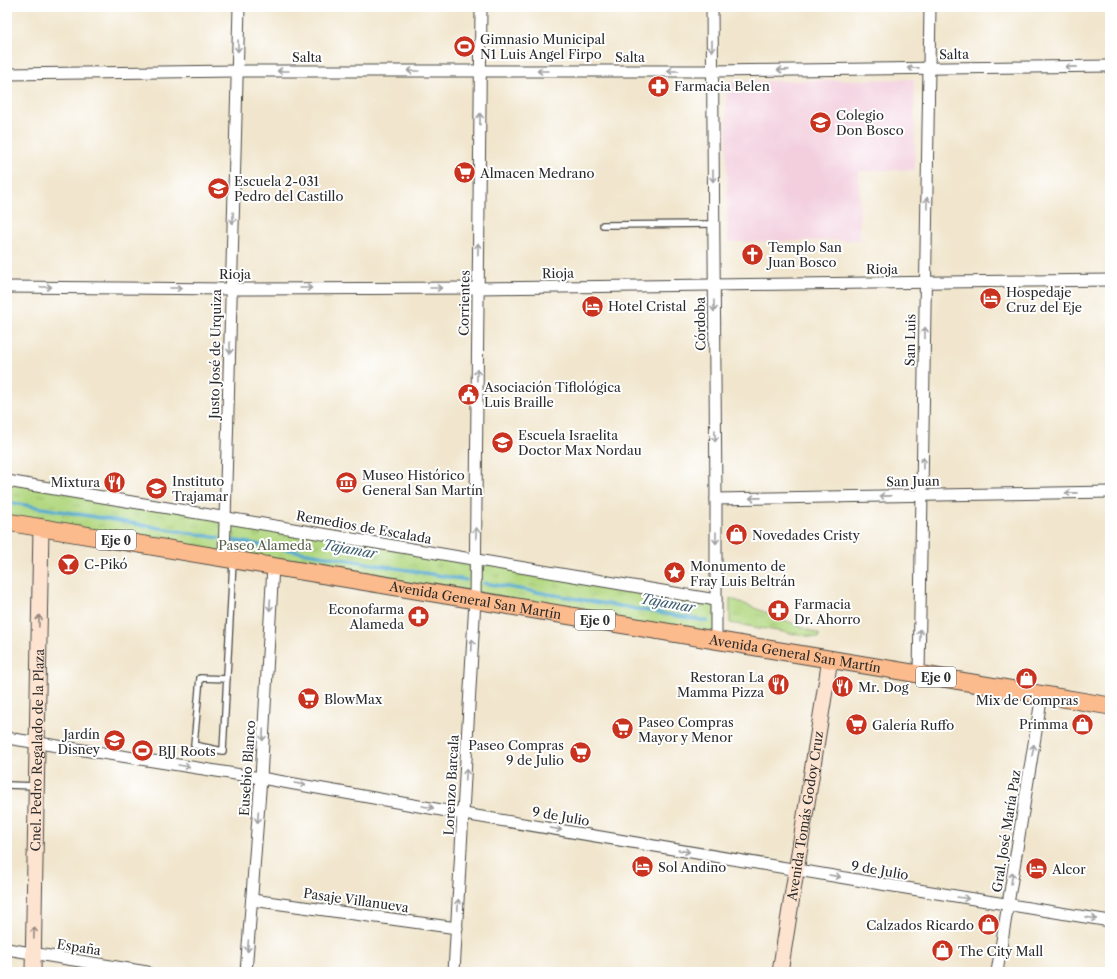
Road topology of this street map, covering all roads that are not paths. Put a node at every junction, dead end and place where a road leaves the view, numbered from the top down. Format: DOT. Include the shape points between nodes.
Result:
graph roads {
  1 [pos="239,7"];
  2 [pos="480,7"];
  3 [pos="712,7"];
  4 [pos="930,7"];
  5 [pos="1110,66"];
  6 [pos="929,68"];
  7 [pos="237,71"];
  8 [pos="480,71"];
  9 [pos="712,71"];
  10 [pos="7,74"];
  11 [pos="714,224"];
  12 [pos="603,225"];
  13 [pos="1110,280"];
  14 [pos="925,282"];
  15 [pos="714,284"];
  16 [pos="7,287"];
  17 [pos="478,288"];
  18 [pos="231,289"];
  19 [pos="7,481"];
  20 [pos="1110,492"];
  21 [pos="922,495"];
  22 [pos="716,499"];
  23 [pos="226,518"];
  24 [pos="7,522"];
  25 [pos="41,527"];
  26 [pos="229,559"];
  27 [pos="475,560"];
  28 [pos="273,566"];
  29 [pos="474,600"];
  30 [pos="716,600"];
  31 [pos="716,640"];
  32 [pos="830,659"];
  33 [pos="919,674"];
  34 [pos="227,679"];
  35 [pos="1042,694"];
  36 [pos="1110,706"];
  37 [pos="7,738"];
  38 [pos="37,744"];
  39 [pos="261,778"];
  40 [pos="7,785"];
  41 [pos="37,786"];
  42 [pos="464,814"];
  43 [pos="796,870"];
  44 [pos="252,900"];
  45 [pos="1008,905"];
  46 [pos="1110,921"];
  47 [pos="457,928"];
  48 [pos="7,949"];
  49 [pos="33,954"];
  50 [pos="33,972"];
  51 [pos="147,972"];
  52 [pos="246,972"];
  53 [pos="454,972"];
  54 [pos="780,972"];
  55 [pos="996,972"];
  1 -- 7 [label="street, Justo José de Urquiza, one-way"];
  2 -- 8 [label="street, Corrientes"];
  3 -- 9 [label="street, Córdoba, one-way"];
  4 -- 6 [label="street, San Luis"];
  5 -- 6 [label="street, Salta, one-way"];
  6 -- 9 [label="street, Salta, one-way"];
  14 -- 6 [label="street, San Luis, one-way"];
  8 -- 7 [label="street, Salta, one-way"];
  7 -- 10 [label="street, Salta"];
  7 -- 18 [label="street, Justo José de Urquiza, one-way"];
  9 -- 8 [label="street, Salta, one-way"];
  17 -- 8 [label="street, Corrientes, one-way"];
  9 -- 11 [label="street, Córdoba, one-way"];
  11 -- 12 [label="lane"];
  11 -- 15 [label="street, Córdoba"];
  13 -- 14 [label="street, Rioja"];
  14 -- 15 [label="street, Rioja"];
  21 -- 14 [label="street, San Luis, one-way"];
  15 -- 17 [label="street, Rioja"];
  15 -- 22 [label="street, Córdoba, one-way"];
  16 -- 18 [label="street, Rioja, one-way"];
  18 -- 17 [label="street, Rioja, one-way"];
  27 -- 17 [label="street, Corrientes, one-way"];
  18 -- 23 [label="street, Justo José de Urquiza, one-way"];
  19 -- 23 [label="street, Remedios de Escalada"];
  20 -- 21 [label="street, San Juan, one-way"];
  21 -- 22 [label="street, San Juan, one-way"];
  33 -- 21 [label="street, San Luis, one-way"];
  22 -- 30 [label="street, Córdoba, one-way"];
  23 -- 26 [label="street, Justo José de Urquiza"];
  23 -- 27 [label="street, Remedios de Escalada"];
  24 -- 25 [label="main road, Avenida General San Martín / Eje 0"];
  25 -- 26 [label="main road, Avenida General San Martín / Eje 0"];
  38 -- 25 [label="street, Cnel. Pedro Regalado de la Plaza, one-way"];
  26 -- 28 [label="main road, Avenida General San Martín / Eje 0"];
  26 -- 34 [label="lane"];
  27 -- 29 [label="street, Corrientes"];
  27 -- 30 [label="street, Remedios de Escalada"];
  28 -- 29 [label="main road, Avenida General San Martín / Eje 0"];
  28 -- 39 [label="street, Eusebio Blanco, one-way"];
  29 -- 31 [label="main road, Avenida General San Martín / Eje 0"];
  42 -- 29 [label="street, Lorenzo Barcala, one-way"];
  30 -- 31 [label="street, Córdoba"];
  31 -- 32 [label="main road, Avenida General San Martín / Eje 0"];
  32 -- 33 [label="main road, Avenida General San Martín / Eje 0"];
  32 -- 43 [label="street, Avenida Tomás Godoy Cruz"];
  33 -- 35 [label="main road, Avenida General San Martín / Eje 0"];
  34 -- 34 [label="lane" via="223,751 194,745 200,678"];
  35 -- 36 [label="main road, Avenida General San Martín / Eje 0"];
  45 -- 35 [label="street, Gral. José María Paz, one-way"];
  37 -- 38 [label="street, 9 de Julio"];
  38 -- 39 [label="street, 9 de Julio, one-way"];
  38 -- 41 [label="street, Cnel. Pedro Regalado de la Plaza"];
  39 -- 42 [label="street, 9 de Julio, one-way"];
  39 -- 44 [label="street, Eusebio Blanco, one-way"];
  40 -- 41 [label="lane"];
  49 -- 41 [label="street, Cnel. Pedro Regalado de la Plaza, one-way"];
  42 -- 43 [label="street, 9 de Julio, one-way"];
  47 -- 42 [label="street, Lorenzo Barcala, one-way"];
  43 -- 45 [label="street, 9 de Julio, one-way"];
  43 -- 54 [label="street, Avenida Tomás Godoy Cruz"];
  44 -- 47 [label="street, Pasaje Villanueva"];
  44 -- 52 [label="street, Eusebio Blanco, one-way"];
  45 -- 46 [label="street, 9 de Julio, one-way"];
  45 -- 55 [label="street, Gral. José María Paz"];
  47 -- 53 [label="street, Lorenzo Barcala"];
  48 -- 49 [label="street, España"];
  49 -- 50 [label="street, Cnel. Pedro Regalado de la Plaza"];
  49 -- 51 [label="street, España"];
}
